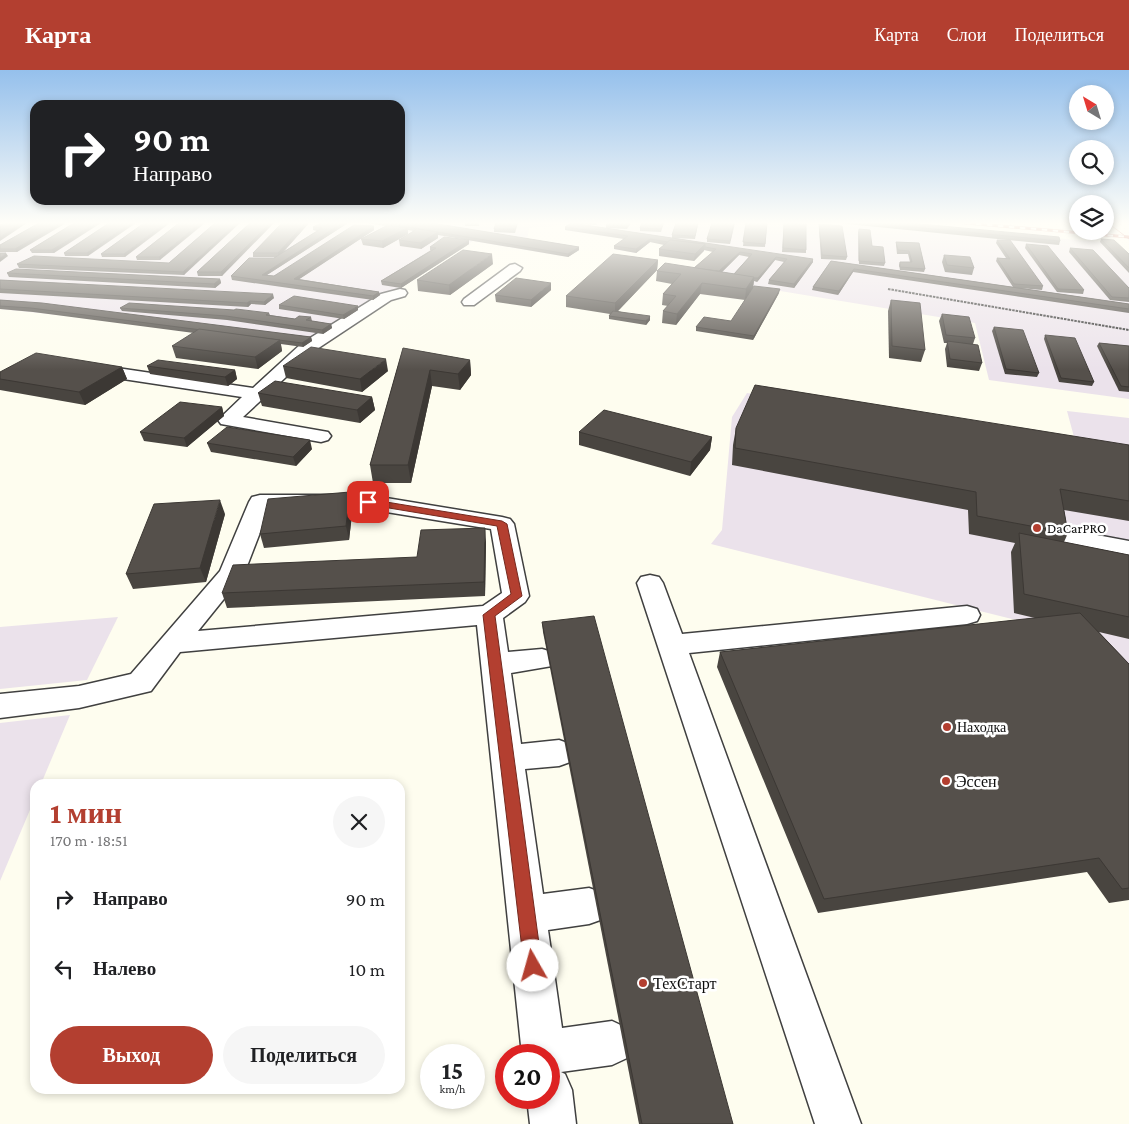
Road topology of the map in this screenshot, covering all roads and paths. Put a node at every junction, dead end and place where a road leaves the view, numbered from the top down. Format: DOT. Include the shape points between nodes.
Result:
graph roads {
  1 [pos="509,272"];
  2 [pos="888,290"];
  3 [pos="400,292"];
  4 [pos="469,302"];
  5 [pos="1129,330"];
  6 [pos="77,367"];
  7 [pos="258,394"];
  8 [pos="321,436"];
  9 [pos="1070,537"];
  10 [pos="1129,548"];
  11 [pos="650,583"];
  12 [pos="489,615"];
  13 [pos="967,615"];
  14 [pos="172,643"];
  15 [pos="672,645"];
  16 [pos="542,659"];
  17 [pos="495,664"];
  18 [pos="0,706"];
  19 [pos="559,753"];
  20 [pos="507,758"];
  21 [pos="589,906"];
  22 [pos="527,914"];
  23 [pos="612,1043"];
  24 [pos="543,1044"];
  25 [pos="560,1061"];
  26 [pos="551,1109"];
  27 [pos="553,1124"];
  28 [pos="838,1124"];
  1 -- 4 [label="lane"];
  2 -- 5 [label="path"];
  3 -- 7 [label="lane" via="386,297 308,347"];
  6 -- 7 [label="lane"];
  7 -- 8 [label="lane" via="228,420"];
  9 -- 10 [label="lane"];
  11 -- 15 [label="lane"];
  12 -- 14 [label="lane"];
  12 -- 14 [label="lane" via="516,596 502,524 368,502 260,502 231,574"];
  12 -- 17 [label="lane"];
  13 -- 15 [label="lane"];
  14 -- 18 [label="lane" via="141,683 79,697"];
  15 -- 28 [label="lane"];
  16 -- 17 [label="lane"];
  17 -- 20 [label="lane"];
  19 -- 20 [label="lane"];
  20 -- 22 [label="lane"];
  21 -- 22 [label="lane"];
  22 -- 24 [label="lane"];
  23 -- 25 [label="lane"];
  26 -- 27 [label="lane"];
}
